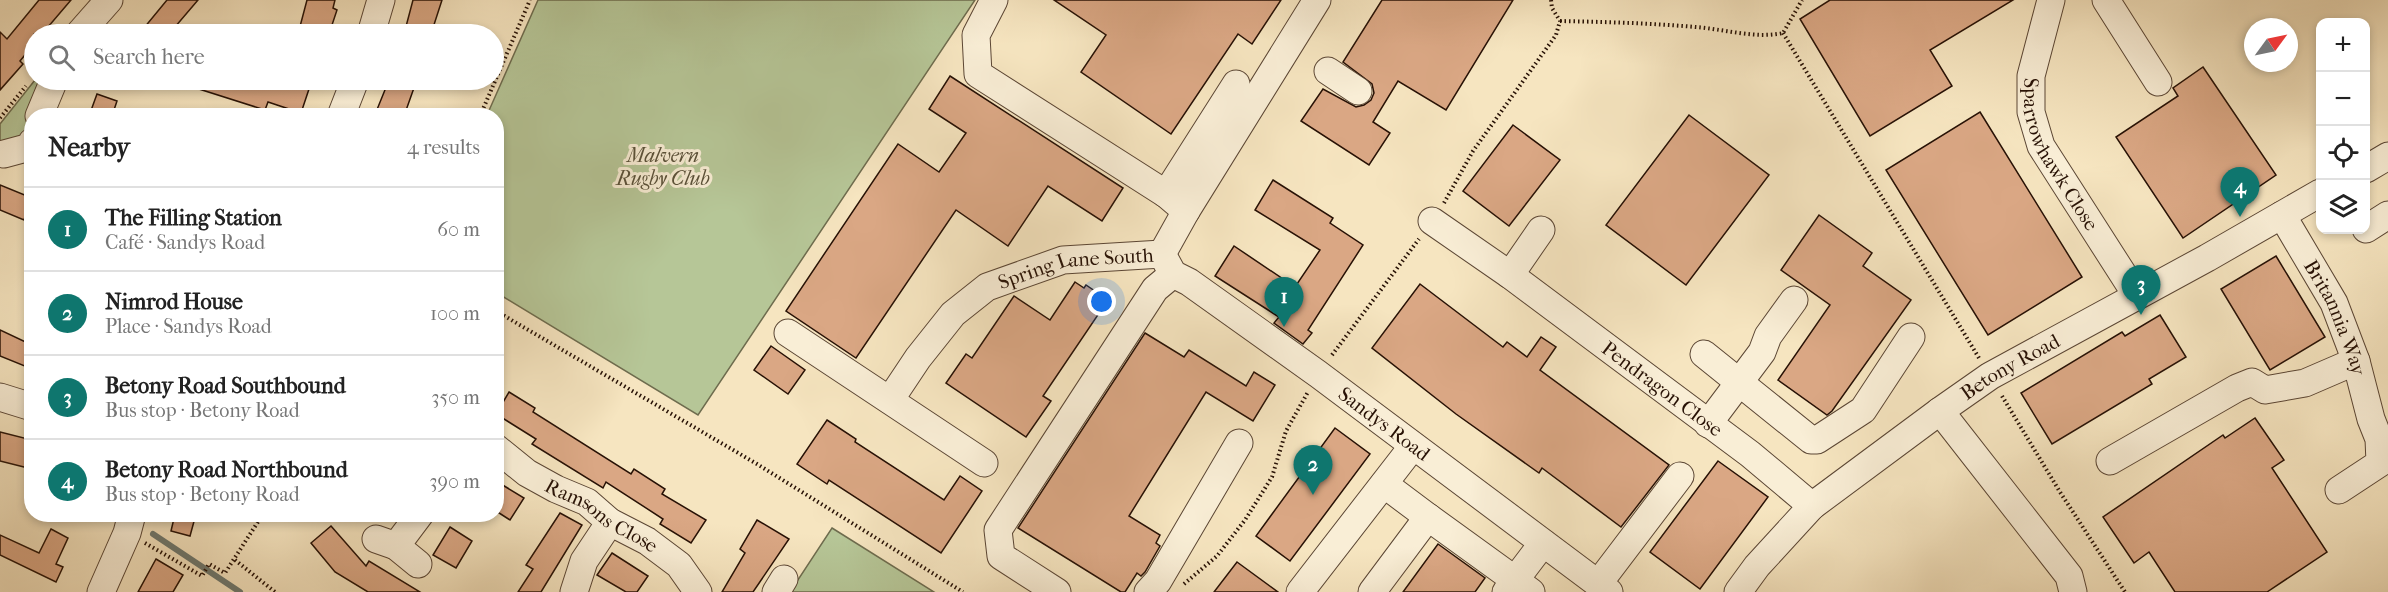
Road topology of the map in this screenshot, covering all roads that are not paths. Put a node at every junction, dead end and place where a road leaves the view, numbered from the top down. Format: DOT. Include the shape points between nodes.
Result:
graph roads {
  1 [pos="109,0"];
  2 [pos="381,0"];
  3 [pos="994,0"];
  4 [pos="1317,0"];
  5 [pos="2051,0"];
  6 [pos="2106,0"];
  7 [pos="88,24"];
  8 [pos="374,24"];
  9 [pos="1328,71"];
  10 [pos="2158,82"];
  11 [pos="1236,84"];
  12 [pos="40,90"];
  13 [pos="351,90"];
  14 [pos="1358,91"];
  15 [pos="39,108"];
  16 [pos="344,108"];
  17 [pos="24,148"];
  18 [pos="4,154"];
  19 [pos="2388,156"];
  20 [pos="2370,167"];
  21 [pos="1166,194"];
  22 [pos="2316,195"];
  23 [pos="1186,211"];
  24 [pos="2282,215"];
  25 [pos="2388,215"];
  26 [pos="1432,221"];
  27 [pos="2370,226"];
  28 [pos="1541,230"];
  29 [pos="1167,264"];
  30 [pos="1510,274"];
  31 [pos="2137,296"];
  32 [pos="1794,300"];
  33 [pos="788,333"];
  34 [pos="1911,337"];
  35 [pos="1704,354"];
  36 [pos="2356,361"];
  37 [pos="1740,382"];
  38 [pos="0,397"];
  39 [pos="890,400"];
  40 [pos="24,404"];
  41 [pos="1940,411"];
  42 [pos="1708,424"];
  43 [pos="1239,443"];
  44 [pos="1413,446"];
  45 [pos="504,454"];
  46 [pos="2110,461"];
  47 [pos="984,463"];
  48 [pos="1680,476"];
  49 [pos="1384,484"];
  50 [pos="2338,490"];
  51 [pos="1812,506"];
  52 [pos="1428,516"];
  53 [pos="411,522"];
  54 [pos="610,522"];
  55 [pos="129,524"];
  56 [pos="1543,543"];
  57 [pos="418,564"];
  58 [pos="1517,588"];
  59 [pos="1604,588"];
  60 [pos="101,592"];
  61 [pos="574,592"];
  62 [pos="698,592"];
  63 [pos="1057,592"];
  64 [pos="1148,592"];
  65 [pos="1300,592"];
  66 [pos="1372,592"];
  67 [pos="1738,592"];
  68 [pos="2073,592"];
  1 -- 7 [label="street"];
  2 -- 8 [label="street"];
  3 -- 21 [label="street" via="976,35 978,74"];
  4 -- 23 [label="street, Spring Lane South"];
  5 -- 31 [label="street, Sparrowhawk Close" via="2031,76 2031,112 2041,146"];
  6 -- 10 [label="street"];
  9 -- 14 [label="street"];
  11 -- 21 [label="street"];
  12 -- 15 [label="street"];
  13 -- 16 [label="street"];
  17 -- 18 [label="street"];
  19 -- 20 [label="street"];
  21 -- 23 [label="street"];
  22 -- 24 [label="street, Betony Road"];
  23 -- 29 [label="street, Spring Lane South"];
  24 -- 31 [label="street, Betony Road"];
  24 -- 36 [label="street, Britannia Way" via="2334,303"];
  25 -- 27 [label="street"];
  26 -- 30 [label="street, Pendragon Close"];
  28 -- 30 [label="street"];
  29 -- 39 [label="street, Spring Lane South" via="1063,260 987,287 953,314"];
  29 -- 44 [label="street, Sandys Road"];
  29 -- 63 [label="street" via="1155,290 998,530 1001,556"];
  30 -- 42 [label="street, Pendragon Close"];
  31 -- 41 [label="street, Betony Road" via="1990,376"];
  32 -- 37 [label="street"];
  33 -- 39 [label="street"];
  34 -- 37 [label="street" via="1863,410 1817,440 1811,440"];
  35 -- 37 [label="street"];
  36 -- 46 [label="street" via="2305,383 2265,390 2252,382 2237,388"];
  36 -- 50 [label="street, Britannia Way" via="2379,439 2380,463"];
  37 -- 42 [label="street"];
  38 -- 40 [label="street"];
  39 -- 47 [label="street"];
  41 -- 51 [label="street, Betony Road"];
  41 -- 68 [label="street" via="2069,576"];
  42 -- 51 [label="street, Pendragon Close"];
  43 -- 64 [label="street"];
  44 -- 49 [label="street"];
  44 -- 56 [label="street, Sandys Road"];
  45 -- 54 [label="street, Ramsons Close" via="555,489 587,502"];
  48 -- 59 [label="street"];
  49 -- 52 [label="street"];
  49 -- 65 [label="street"];
  51 -- 67 [label="street, Betony Road"];
  52 -- 58 [label="street"];
  52 -- 66 [label="street"];
  53 -- 57 [label="street" via="386,543"];
  54 -- 61 [label="street" via="584,561"];
  54 -- 62 [label="street, Ramsons Close" via="647,541 679,565"];
  55 -- 60 [label="street"];
  56 -- 58 [label="street"];
  56 -- 59 [label="street, Sandys Road"];
}
